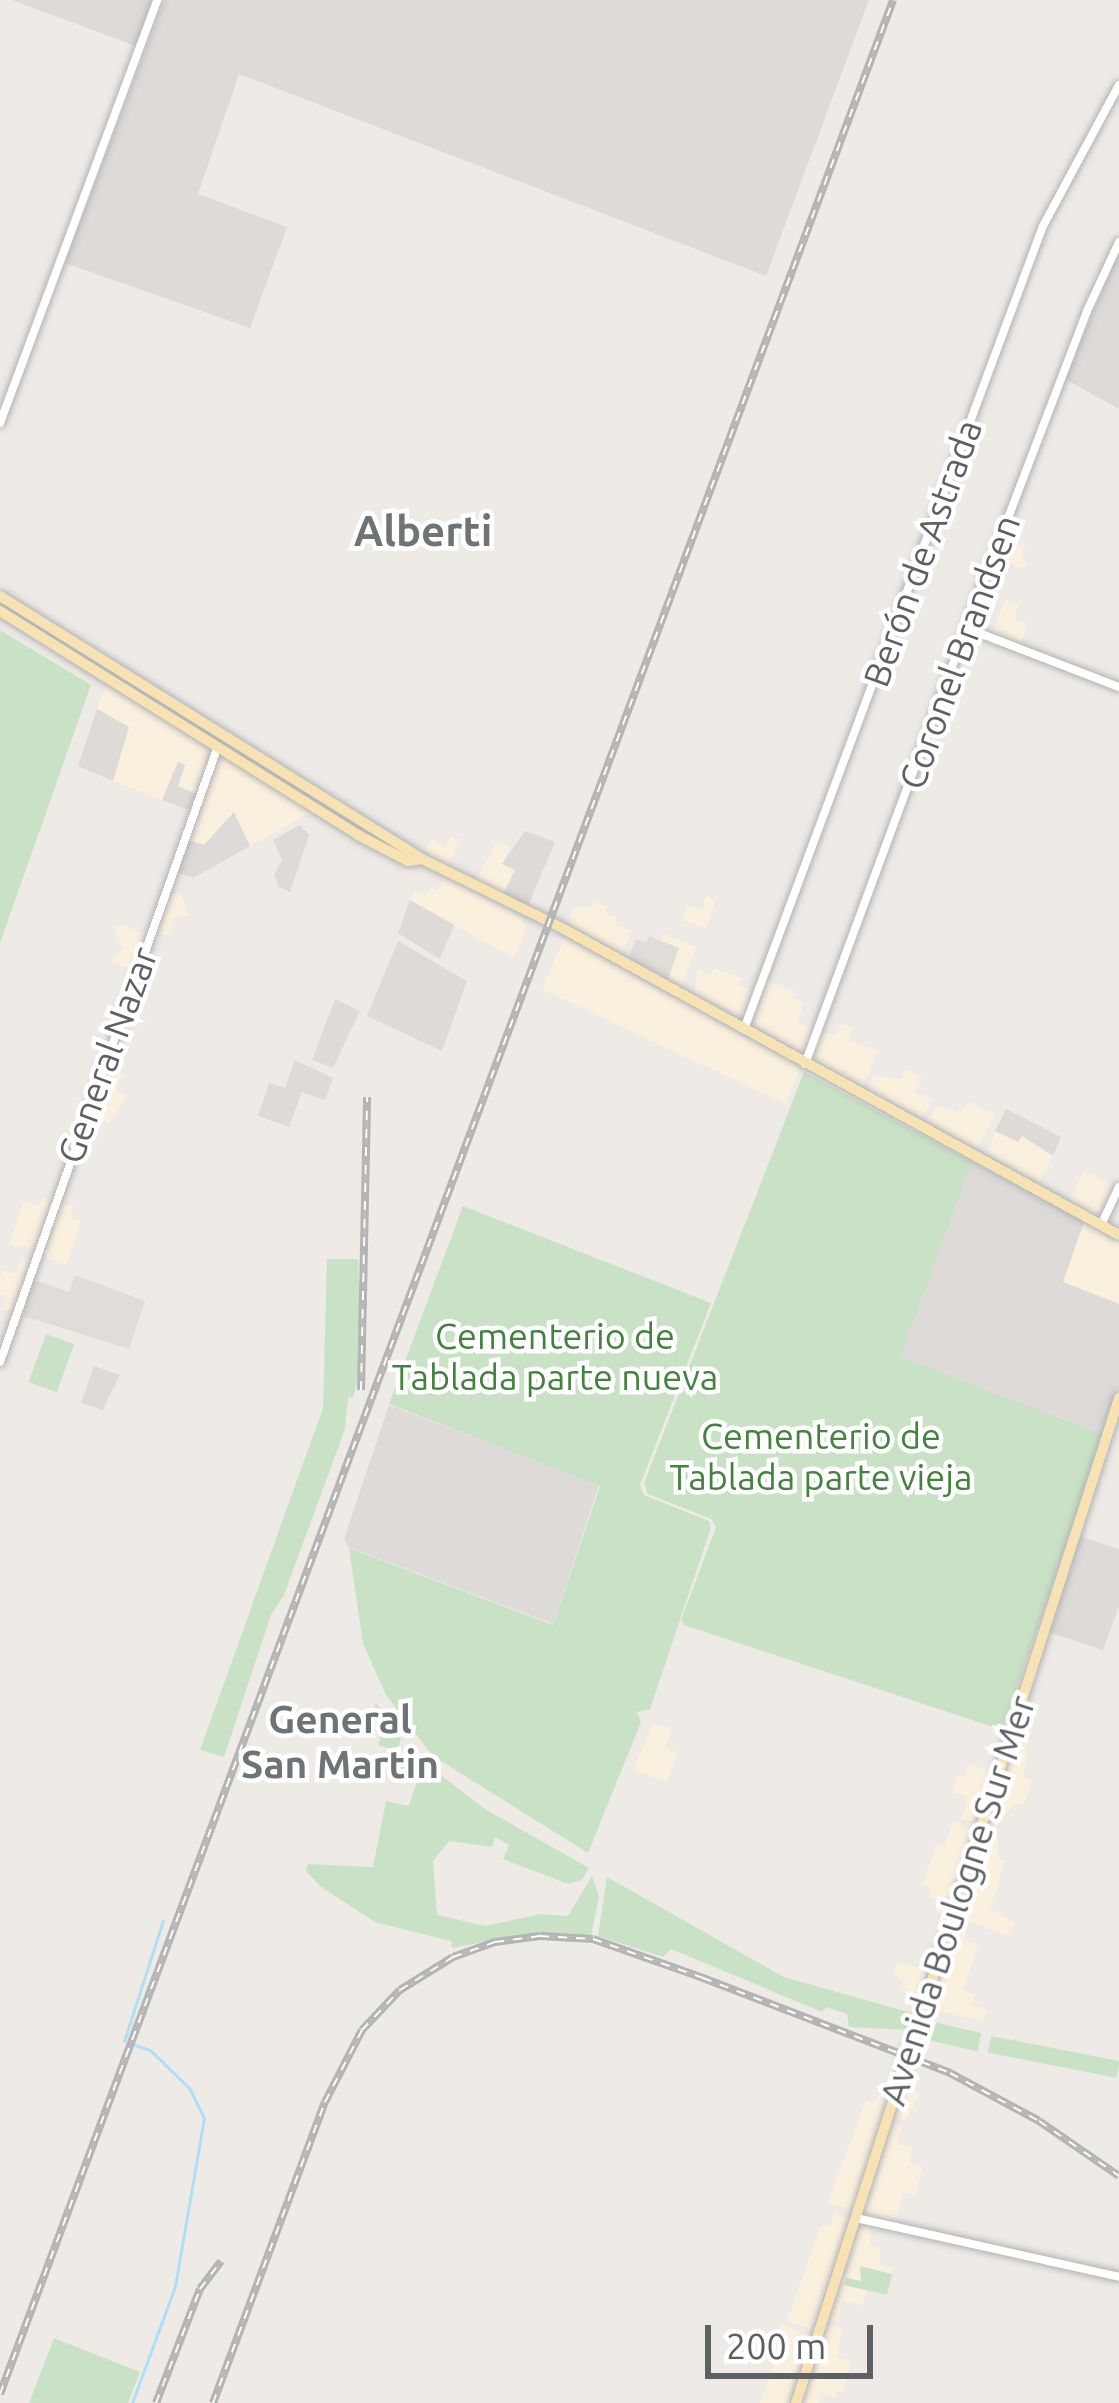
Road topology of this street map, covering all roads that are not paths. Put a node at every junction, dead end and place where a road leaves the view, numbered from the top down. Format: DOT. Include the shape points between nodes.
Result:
graph roads {
  1 [pos="157,0"];
  2 [pos="1119,85"];
  3 [pos="1119,242"];
  4 [pos="0,423"];
  5 [pos="0,596"];
  6 [pos="0,611"];
  7 [pos="966,628"];
  8 [pos="1119,687"];
  9 [pos="218,749"];
  10 [pos="422,859"];
  11 [pos="743,1030"];
  12 [pos="805,1064"];
  13 [pos="1119,1187"];
  14 [pos="1101,1225"];
  15 [pos="1119,1235"];
  16 [pos="0,1362"];
  17 [pos="1119,1398"];
  18 [pos="856,2218"];
  19 [pos="1119,2277"];
  20 [pos="796,2403"];
  1 -- 4 [label="street"];
  2 -- 11 [label="street, Berón de Astrada" via="1043,226"];
  3 -- 7 [label="street, Coronel Brandsen"];
  5 -- 10 [label="main road"];
  6 -- 9 [label="main road"];
  7 -- 8 [label="street"];
  7 -- 12 [label="street, Coronel Brandsen"];
  9 -- 10 [label="main road" via="358,835 408,861"];
  9 -- 16 [label="street, General Nazar"];
  10 -- 11 [label="main road"];
  11 -- 12 [label="main road"];
  12 -- 14 [label="main road"];
  13 -- 14 [label="street"];
  14 -- 15 [label="main road"];
  17 -- 18 [label="main road, Avenida Boulogne Sur Mer"];
  18 -- 19 [label="street"];
  18 -- 20 [label="main road, Avenida Boulogne Sur Mer"];
}
